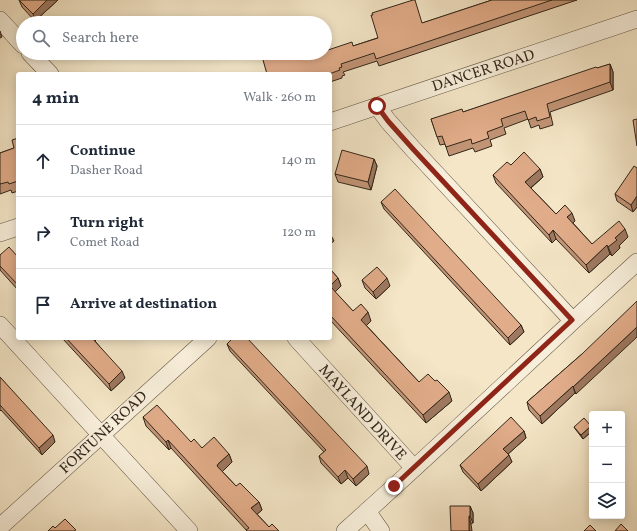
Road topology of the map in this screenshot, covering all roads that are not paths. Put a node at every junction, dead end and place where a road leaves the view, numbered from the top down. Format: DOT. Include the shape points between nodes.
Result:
graph roads {
  1 [pos="637,19"];
  2 [pos="0,20"];
  3 [pos="16,37"];
  4 [pos="37,60"];
  5 [pos="48,72"];
  6 [pos="377,106"];
  7 [pos="332,121"];
  8 [pos="16,228"];
  9 [pos="0,233"];
  10 [pos="637,262"];
  11 [pos="572,320"];
  12 [pos="0,325"];
  13 [pos="206,340"];
  14 [pos="298,340"];
  15 [pos="100,435"];
  16 [pos="414,468"];
  17 [pos="367,511"];
  18 [pos="0,527"];
  19 [pos="188,531"];
  20 [pos="345,531"];
  21 [pos="381,531"];
  1 -- 6 [label="street, DANCER ROAD"];
  2 -- 3 [label="street"];
  4 -- 5 [label="street"];
  6 -- 7 [label="street, DANCER ROAD"];
  6 -- 11 [label="street" via="408,144"];
  8 -- 9 [label="street"];
  10 -- 11 [label="street"];
  11 -- 16 [label="street"];
  12 -- 15 [label="street"];
  13 -- 15 [label="street, FORTUNE ROAD"];
  14 -- 16 [label="street, MAYLAND DRIVE"];
  15 -- 18 [label="street, FORTUNE ROAD"];
  15 -- 19 [label="street"];
  16 -- 17 [label="street"];
  17 -- 20 [label="street"];
  17 -- 21 [label="street"];
}
